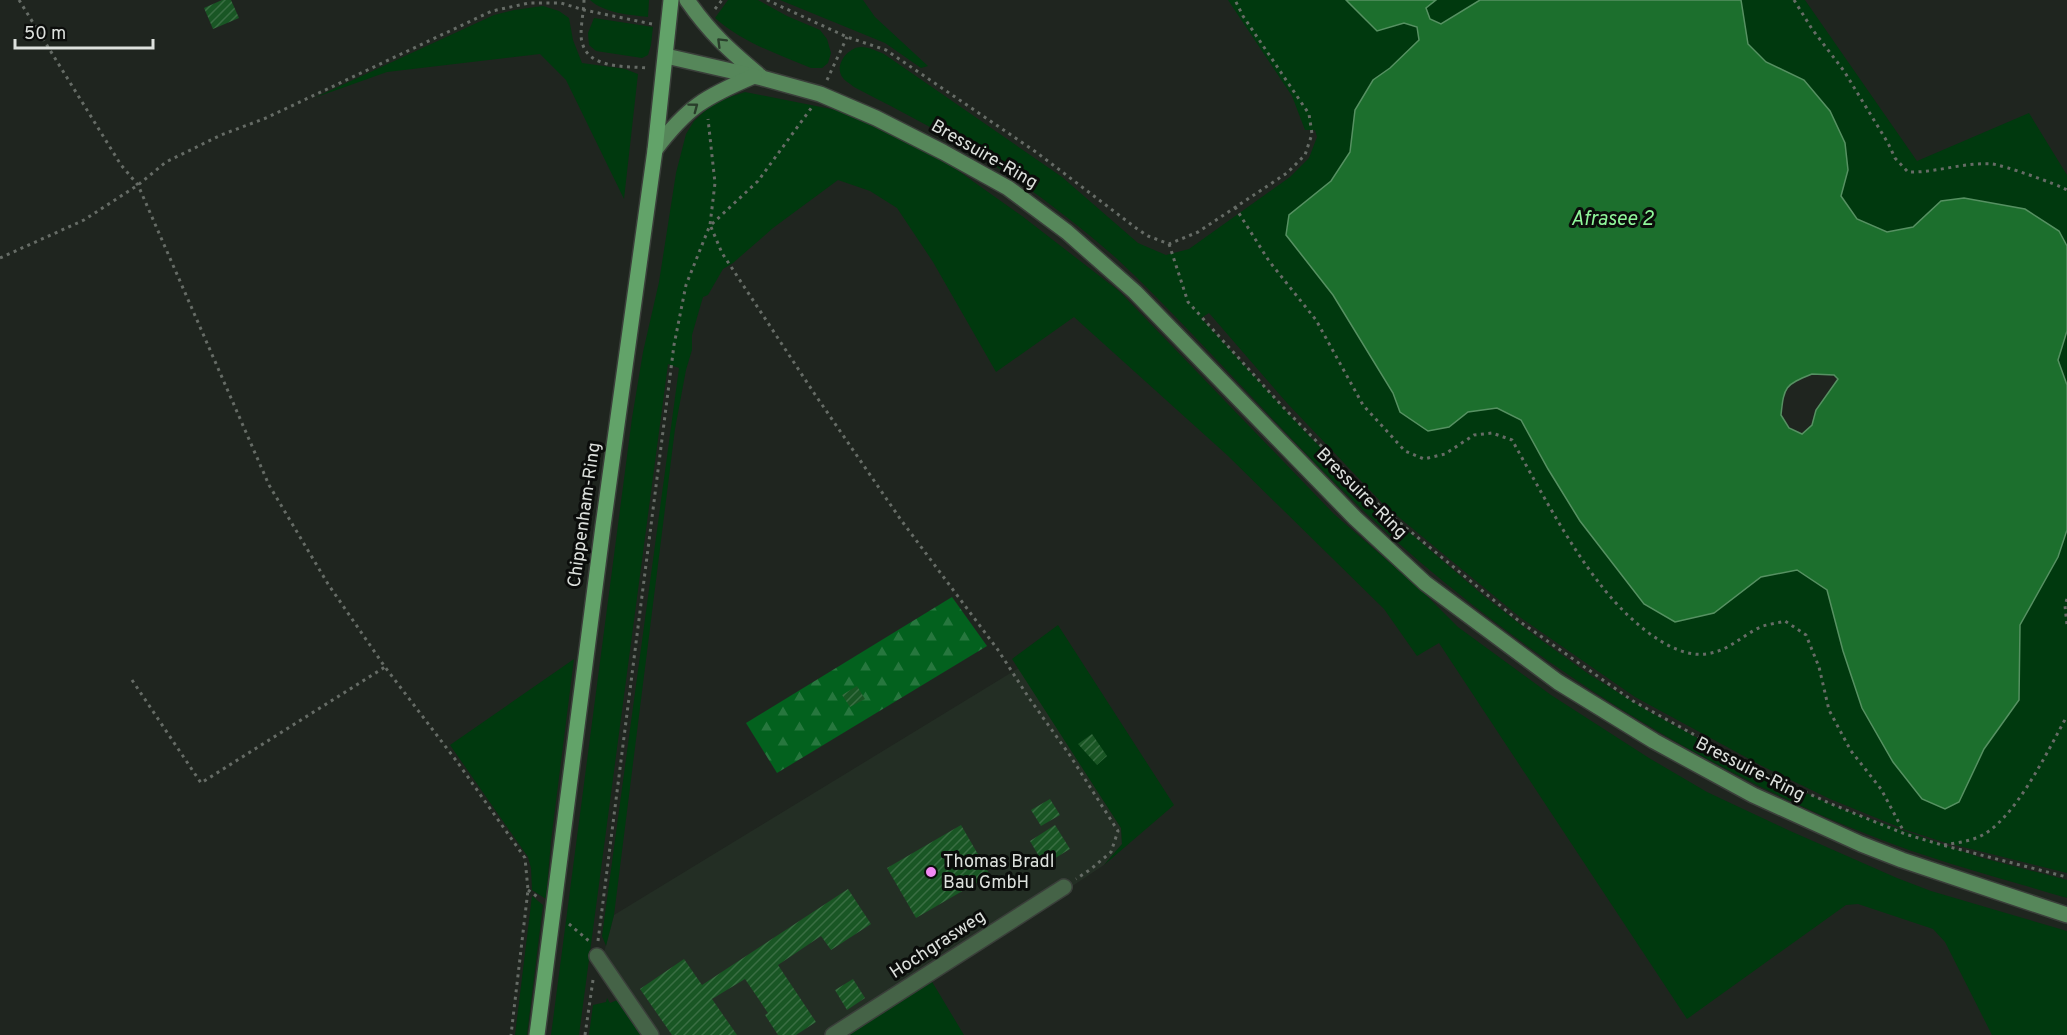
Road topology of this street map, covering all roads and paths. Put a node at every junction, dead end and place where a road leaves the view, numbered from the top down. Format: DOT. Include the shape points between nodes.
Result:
graph roads {
  1 [pos="19,0"];
  2 [pos="584,0"];
  3 [pos="671,0"];
  4 [pos="687,0"];
  5 [pos="767,0"];
  6 [pos="1235,0"];
  7 [pos="1794,0"];
  8 [pos="531,2"];
  9 [pos="584,10"];
  10 [pos="669,27"];
  11 [pos="847,37"];
  12 [pos="665,63"];
  13 [pos="758,77"];
  14 [pos="820,94"];
  15 [pos="698,103"];
  16 [pos="655,150"];
  17 [pos="138,185"];
  18 [pos="2067,190"];
  19 [pos="1235,207"];
  20 [pos="710,225"];
  21 [pos="1169,244"];
  22 [pos="0,258"];
  23 [pos="2067,599"];
  24 [pos="2067,626"];
  25 [pos="385,668"];
  26 [pos="132,680"];
  27 [pos="2067,716"];
  28 [pos="1905,834"];
  29 [pos="1942,845"];
  30 [pos="2067,877"];
  31 [pos="1064,887"];
  32 [pos="2067,915"];
  33 [pos="597,956"];
  34 [pos="511,1035"];
  35 [pos="537,1035"];
  36 [pos="585,1035"];
  37 [pos="651,1035"];
  38 [pos="833,1035"];
  1 -- 17 [label="path" via="121,165"];
  2 -- 9 [label="path"];
  3 -- 10 [label="main road, Chippenham-Ring"];
  13 -- 4 [label="main road, one-way" via="723,45"];
  5 -- 11 [label="path"];
  6 -- 19 [label="path" via="1309,114 1312,134 1305,155 1287,173"];
  7 -- 18 [label="path" via="1844,71 1895,158 1908,172 1993,164"];
  8 -- 9 [label="path" via="561,3"];
  8 -- 17 [label="path" via="492,11 266,118 221,135 166,162"];
  9 -- 10 [label="path"];
  9 -- 12 [label="path" via="581,42 587,55 598,62"];
  10 -- 12 [label="main road, Chippenham-Ring"];
  11 -- 14 [label="path"];
  11 -- 21 [label="path" via="886,50 1036,152 1136,228"];
  12 -- 13 [label="main road, Bressuire-Ring"];
  12 -- 16 [label="main road, Chippenham-Ring"];
  13 -- 14 [label="main road, Bressuire-Ring"];
  13 -- 15 [label="main road"];
  14 -- 20 [label="path" via="758,181"];
  14 -- 32 [label="main road, Bressuire-Ring" via="876,118 1008,188 1067,232 1135,292 1355,518 1425,583 1558,682 1654,741 1797,817 1902,860"];
  16 -- 15 [label="main road, one-way"];
  15 -- 20 [label="path" via="707,116 711,137 714,183"];
  16 -- 35 [label="main road, Chippenham-Ring"];
  17 -- 22 [label="path" via="84,220"];
  17 -- 25 [label="path" via="269,485 328,584"];
  19 -- 21 [label="path" via="1198,232"];
  19 -- 28 [label="path" via="1269,261 1316,320 1363,405 1405,452 1424,459 1445,454 1474,435 1492,433 1512,440 1599,584 1621,609 1657,639 1685,652 1705,654 1730,647 1762,627 1785,621 1806,635 1820,667 1829,710 1851,751 1881,789"];
  20 -- 31 [label="path" via="722,253 814,393 900,520 998,650 1118,831 1110,852"];
  20 -- 33 [label="path" via="686,285 674,345"];
  21 -- 28 [label="path" via="1188,302 1282,407 1382,508 1519,621 1643,707 1760,771"];
  23 -- 24 [label="path"];
  25 -- 26 [label="path" via="201,783"];
  25 -- 34 [label="path" via="525,858 528,890"];
  27 -- 29 [label="path" via="2005,819 1977,838"];
  28 -- 29 [label="path"];
  29 -- 30 [label="path"];
  31 -- 38 [label="street, Hochgrasweg"];
  33 -- 36 [label="path"];
  33 -- 37 [label="street"];
}
